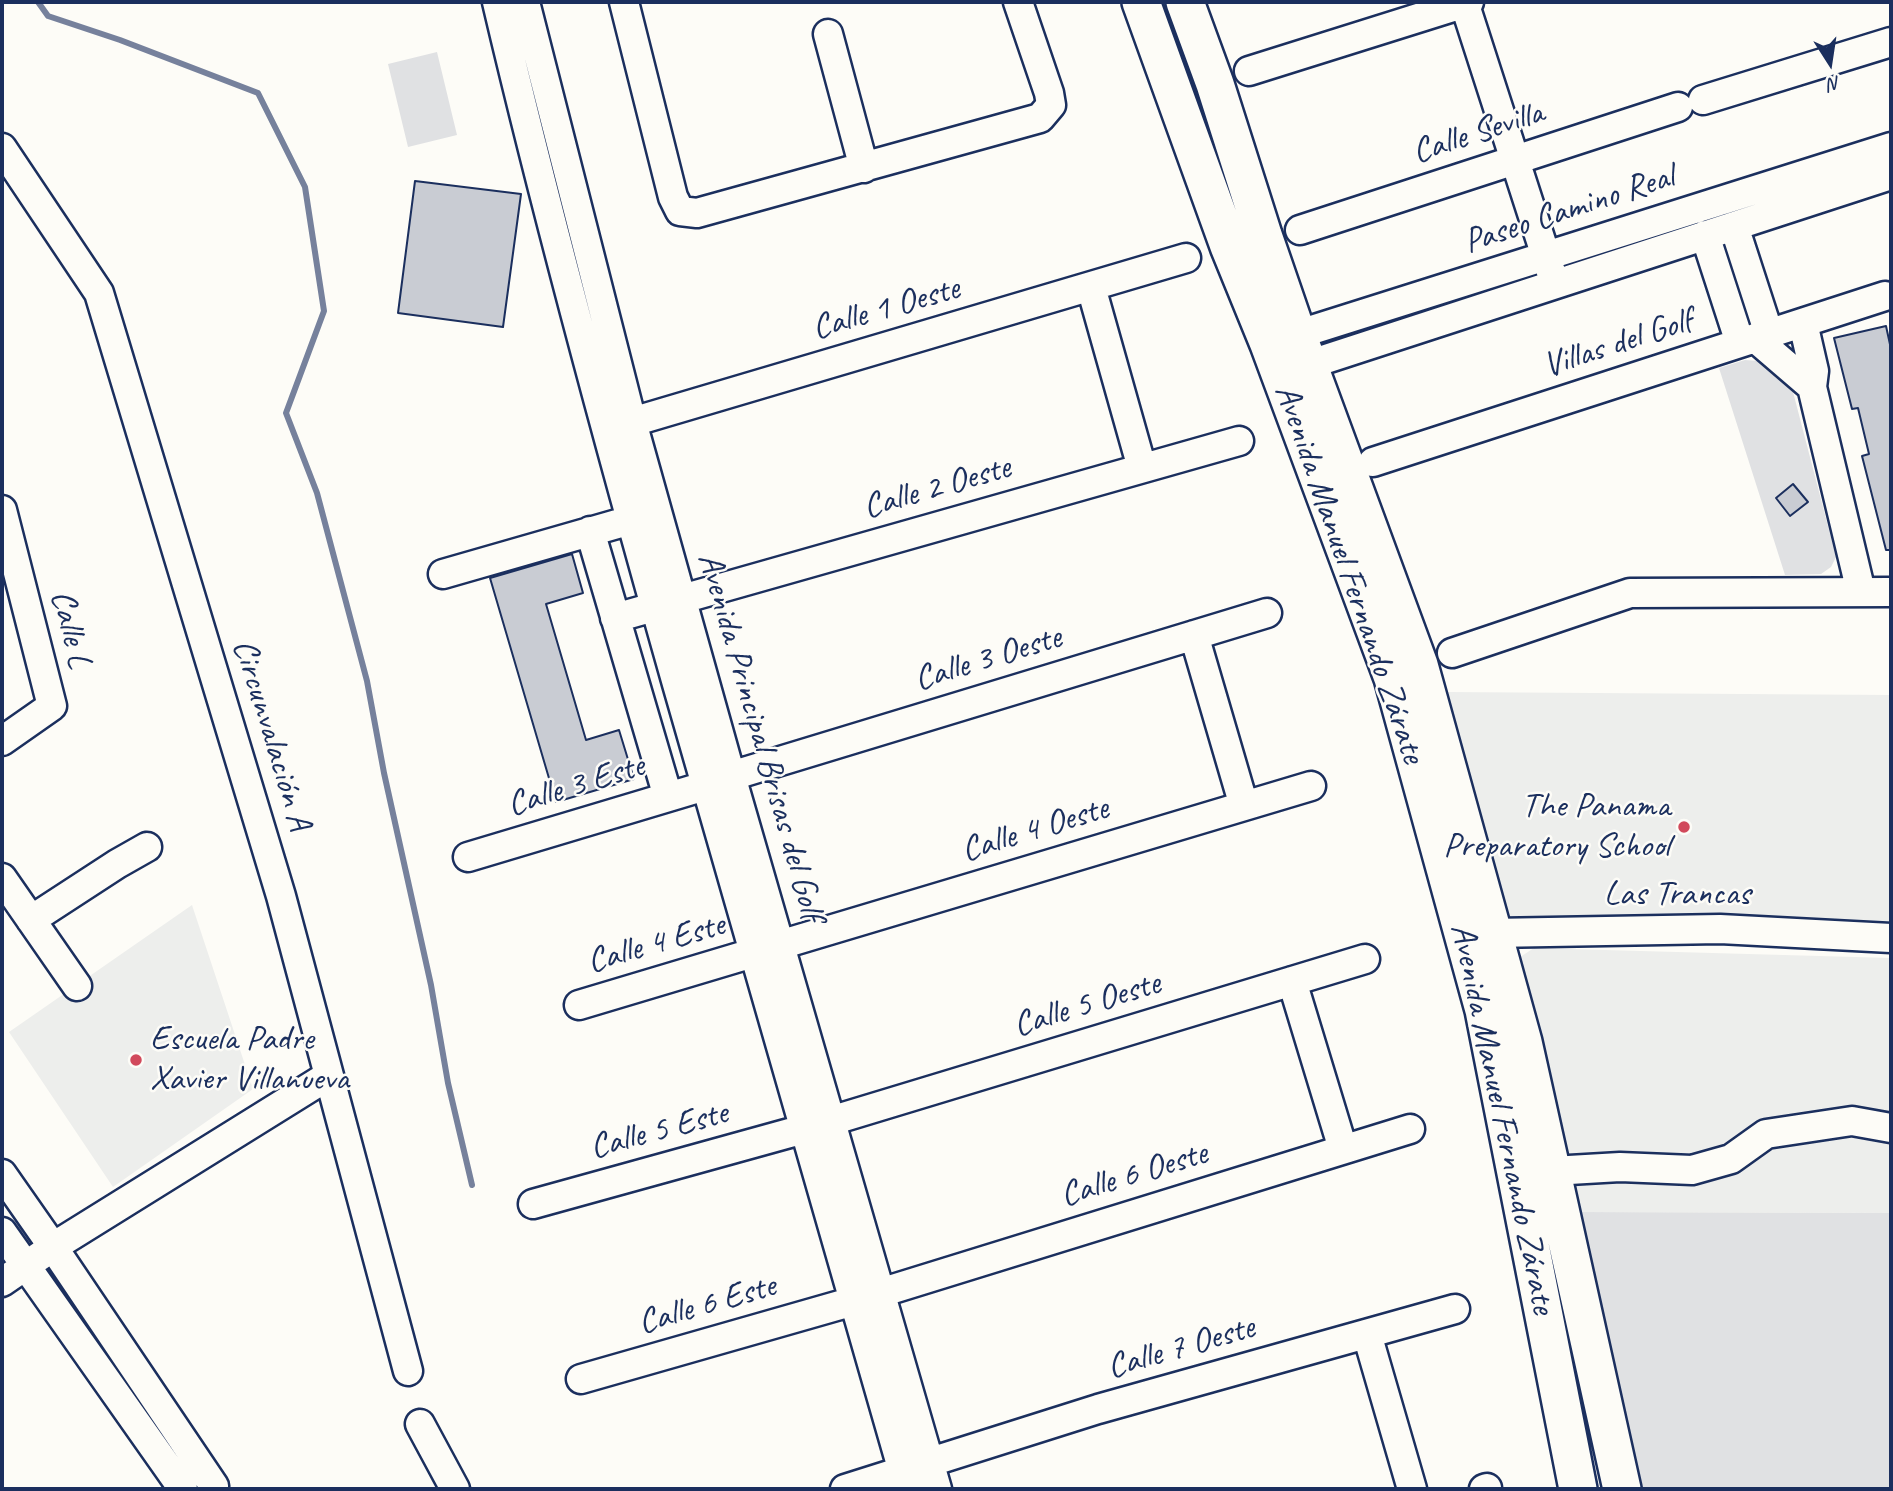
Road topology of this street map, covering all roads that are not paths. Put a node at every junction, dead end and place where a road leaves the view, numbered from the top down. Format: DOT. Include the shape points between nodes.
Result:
graph roads {
  1 [pos="624,2"];
  2 [pos="1018,2"];
  3 [pos="1141,2"];
  4 [pos="1185,2"];
  5 [pos="1466,2"];
  6 [pos="517,4"];
  7 [pos="828,34"];
  8 [pos="1891,42"];
  9 [pos="1249,71"];
  10 [pos="1891,147"];
  11 [pos="2,148"];
  12 [pos="1514,160"];
  13 [pos="864,168"];
  14 [pos="1891,175"];
  15 [pos="1734,226"];
  16 [pos="1300,230"];
  17 [pos="1704,236"];
  18 [pos="1544,256"];
  19 [pos="1186,258"];
  20 [pos="1555,284"];
  21 [pos="1091,287"];
  22 [pos="1885,296"];
  23 [pos="1803,323"];
  24 [pos="1755,338"];
  25 [pos="1289,354"];
  26 [pos="1812,387"];
  27 [pos="632,422"];
  28 [pos="606,430"];
  29 [pos="1239,441"];
  30 [pos="1373,462"];
  31 [pos="1142,468"];
  32 [pos="2,510"];
  33 [pos="631,520"];
  34 [pos="590,531"];
  35 [pos="6,546"];
  36 [pos="443,574"];
  37 [pos="1861,592"];
  38 [pos="1891,592"];
  39 [pos="668,602"];
  40 [pos="1267,613"];
  41 [pos="615,618"];
  42 [pos="1194,635"];
  43 [pos="1452,653"];
  44 [pos="2,741"];
  45 [pos="718,781"];
  46 [pos="1311,786"];
  47 [pos="668,797"];
  48 [pos="1244,806"];
  49 [pos="147,847"];
  50 [pos="468,857"];
  51 [pos="2,878"];
  52 [pos="32,920"];
  53 [pos="1478,937"];
  54 [pos="1891,938"];
  55 [pos="780,944"];
  56 [pos="753,954"];
  57 [pos="1365,959"];
  58 [pos="1292,981"];
  59 [pos="77,986"];
  60 [pos="579,1005"];
  61 [pos="328,1076"];
  62 [pos="831,1121"];
  63 [pos="1891,1128"];
  64 [pos="804,1129"];
  65 [pos="1410,1129"];
  66 [pos="1343,1149"];
  67 [pos="1552,1171"];
  68 [pos="2,1174"];
  69 [pos="533,1204"];
  70 [pos="2,1232"];
  71 [pos="53,1247"];
  72 [pos="25,1266"];
  73 [pos="2,1282"];
  74 [pos="867,1297"];
  75 [pos="1455,1309"];
  76 [pos="1367,1334"];
  77 [pos="408,1371"];
  78 [pos="581,1379"];
  79 [pos="421,1424"];
  80 [pos="919,1478"];
  81 [pos="183,1489"];
  82 [pos="213,1489"];
  83 [pos="455,1489"];
  84 [pos="845,1489"];
  85 [pos="1412,1489"];
  86 [pos="1578,1489"];
  87 [pos="1622,1489"];
  1 -- 13 [label="street" via="680,211 697,213"];
  2 -- 13 [label="street" via="1049,93 1051,105 1040,118"];
  3 -- 25 [label="main road, Avenida Manuel Fernando Zárate" via="1229,246"];
  4 -- 25 [label="main road, Avenida Manuel Fernando Zárate" via="1263,235"];
  5 -- 9 [label="street"];
  5 -- 12 [label="street"];
  6 -- 27 [label="street, Avenida Principal Brisas del Golf"];
  6 -- 28 [label="street, Avenida Principal Brisas del Golf" via="580,336"];
  7 -- 13 [label="street"];
  8 -- 12 [label="street, Calle Sevilla"];
  10 -- 18 [label="street, Paseo Camino Real"];
  11 -- 61 [label="street, Circunvalación A" via="99,293 281,896"];
  12 -- 16 [label="street, Calle Sevilla"];
  12 -- 18 [label="street"];
  14 -- 15 [label="street, Paseo Camino Real"];
  15 -- 17 [label="street, Paseo Camino Real"];
  15 -- 24 [label="street"];
  17 -- 20 [label="street, Paseo Camino Real"];
  17 -- 24 [label="street"];
  18 -- 20 [label="street"];
  18 -- 25 [label="street, Paseo Camino Real"];
  19 -- 21 [label="street, Calle 1 Oeste"];
  20 -- 25 [label="street, Paseo Camino Real"];
  21 -- 27 [label="street, Calle 1 Oeste"];
  21 -- 31 [label="street"];
  22 -- 23 [label="street, Villas del Golf"];
  23 -- 24 [label="street, Villas del Golf"];
  23 -- 26 [label="street" via="1814,371"];
  24 -- 26 [label="street"];
  24 -- 30 [label="street, Villas del Golf"];
  25 -- 53 [label="main road, Avenida Manuel Fernando Zárate" via="1419,665"];
  26 -- 37 [label="street"];
  27 -- 28 [label="street, Calle 1 Oeste"];
  27 -- 39 [label="street, Avenida Principal Brisas del Golf"];
  28 -- 33 [label="street, Avenida Principal Brisas del Golf"];
  29 -- 31 [label="street, Calle 2 Oeste"];
  31 -- 39 [label="street, Calle 2 Oeste"];
  32 -- 35 [label="street, Calle L"];
  33 -- 34 [label="street"];
  33 -- 39 [label="street, Avenida Principal Brisas del Golf"];
  34 -- 36 [label="street"];
  34 -- 41 [label="street"];
  35 -- 44 [label="street, Calle L" via="51,706"];
  37 -- 38 [label="street"];
  37 -- 43 [label="street" via="1630,593"];
  39 -- 41 [label="street, Calle 2 Oeste"];
  39 -- 45 [label="street, Avenida Principal Brisas del Golf"];
  40 -- 42 [label="street, Calle 3 Oeste"];
  41 -- 47 [label="street"];
  42 -- 45 [label="street, Calle 3 Oeste"];
  42 -- 48 [label="street"];
  45 -- 47 [label="street, Calle 3 Este"];
  45 -- 55 [label="street, Avenida Principal Brisas del Golf"];
  45 -- 56 [label="street, Avenida Principal Brisas del Golf"];
  46 -- 48 [label="street, Calle 4 Oeste"];
  47 -- 50 [label="street, Calle 3 Este"];
  48 -- 55 [label="street, Calle 4 Oeste"];
  49 -- 52 [label="street"];
  51 -- 52 [label="street"];
  52 -- 59 [label="street"];
  53 -- 54 [label="street, Las Trancas" via="1720,929"];
  53 -- 67 [label="main road, Avenida Manuel Fernando Zárate" via="1523,1042"];
  53 -- 86 [label="main road, Avenida Manuel Fernando Zárate" via="1484,1010"];
  55 -- 56 [label="street, Calle 4 Oeste"];
  55 -- 62 [label="street, Avenida Principal Brisas del Golf"];
  56 -- 60 [label="street, Calle 4 Este"];
  56 -- 64 [label="street, Avenida Principal Brisas del Golf"];
  57 -- 58 [label="street, Calle 5 Oeste"];
  58 -- 62 [label="street, Calle 5 Oeste"];
  58 -- 66 [label="street"];
  61 -- 71 [label="street"];
  61 -- 77 [label="street, Circunvalación A"];
  62 -- 64 [label="street, Calle 5 Oeste"];
  62 -- 74 [label="street, Avenida Principal Brisas del Golf"];
  63 -- 67 [label="street" via="1852,1121 1766,1134 1731,1159 1692,1170 1619,1167"];
  64 -- 69 [label="street, Calle 5 Este"];
  64 -- 74 [label="street, Avenida Principal Brisas del Golf"];
  65 -- 66 [label="street, Calle 6 Oeste"];
  66 -- 74 [label="street, Calle 6 Oeste"];
  67 -- 87 [label="main road, Avenida Manuel Fernando Zárate"];
  68 -- 71 [label="street"];
  70 -- 72 [label="street"];
  71 -- 72 [label="street"];
  71 -- 82 [label="street"];
  72 -- 73 [label="street"];
  72 -- 81 [label="street"];
  74 -- 78 [label="street, Calle 6 Este"];
  74 -- 80 [label="street, Avenida Principal Brisas del Golf"];
  75 -- 76 [label="street, Calle 7 Oeste"];
  76 -- 80 [label="street, Calle 7 Oeste" via="1098,1409"];
  76 -- 85 [label="street"];
  79 -- 83 [label="street"];
  80 -- 84 [label="street, Calle 7 Oeste"];
}
